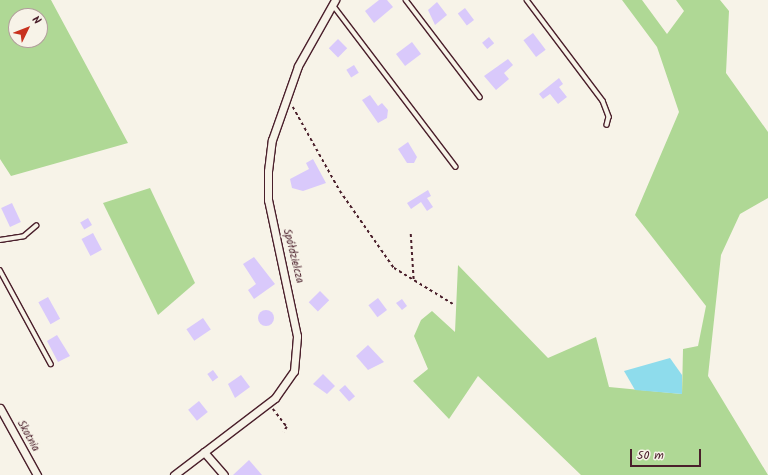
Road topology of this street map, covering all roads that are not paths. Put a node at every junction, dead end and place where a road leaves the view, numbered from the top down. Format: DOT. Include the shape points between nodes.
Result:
graph roads {
  1 [pos="406,0"];
  2 [pos="527,0"];
  3 [pos="333,2"];
  4 [pos="480,97"];
  5 [pos="607,125"];
  6 [pos="456,167"];
  7 [pos="36,226"];
  8 [pos="0,240"];
  9 [pos="0,270"];
  10 [pos="51,364"];
  11 [pos="0,408"];
  12 [pos="204,452"];
  13 [pos="37,475"];
  14 [pos="174,475"];
  15 [pos="224,475"];
  1 -- 4 [label="lane"];
  2 -- 5 [label="lane" via="603,101 609,118"];
  3 -- 6 [label="lane"];
  3 -- 12 [label="street, Spółdzielcza" via="310,38 285,98 272,140 268,200 292,301 298,353 289,380 268,403"];
  7 -- 8 [label="lane" via="24,236"];
  9 -- 10 [label="lane"];
  11 -- 13 [label="street, Skotnia"];
  12 -- 14 [label="street, Spółdzielcza"];
  12 -- 15 [label="street"];
}
